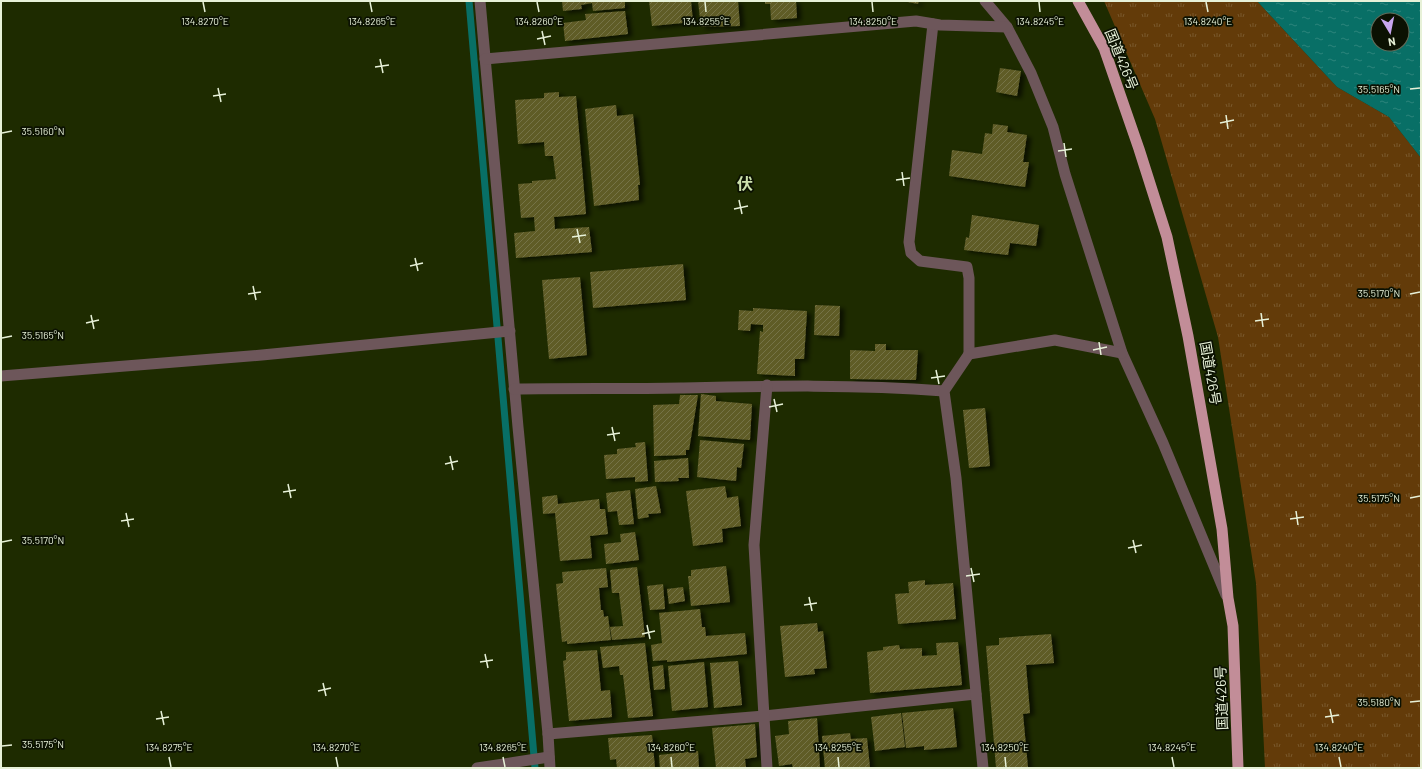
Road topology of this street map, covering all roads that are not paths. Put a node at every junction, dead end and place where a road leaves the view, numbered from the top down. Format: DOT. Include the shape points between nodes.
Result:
graph roads {
  1 [pos="480,1"];
  2 [pos="986,1"];
  3 [pos="1078,1"];
  4 [pos="933,24"];
  5 [pos="1007,27"];
  6 [pos="485,59"];
  7 [pos="510,331"];
  8 [pos="1122,353"];
  9 [pos="969,354"];
  10 [pos="1,376"];
  11 [pos="767,385"];
  12 [pos="514,389"];
  13 [pos="944,391"];
  14 [pos="1228,598"];
  15 [pos="976,694"];
  16 [pos="764,716"];
  17 [pos="548,734"];
  18 [pos="549,763"];
  19 [pos="477,768"];
  20 [pos="767,768"];
  21 [pos="983,768"];
  22 [pos="1238,768"];
  1 -- 6 [label="street"];
  2 -- 5 [label="street"];
  3 -- 14 [label="highway, 国道426号" via="1104,48 1167,237 1207,439 1222,529"];
  4 -- 5 [label="street"];
  4 -- 6 [label="street" via="916,21"];
  4 -- 9 [label="street" via="908,242 911,253 920,261 967,267"];
  5 -- 8 [label="street" via="1031,73 1053,127 1065,174"];
  6 -- 7 [label="street"];
  7 -- 10 [label="street" via="255,356"];
  7 -- 12 [label="street"];
  8 -- 9 [label="street" via="1055,340"];
  8 -- 14 [label="street"];
  9 -- 13 [label="street"];
  11 -- 12 [label="street"];
  11 -- 13 [label="street" via="879,386"];
  11 -- 16 [label="street" via="754,546"];
  12 -- 17 [label="street"];
  13 -- 15 [label="street" via="956,478"];
  14 -- 22 [label="highway, 国道426号" via="1233,626"];
  15 -- 16 [label="street"];
  15 -- 21 [label="street"];
  16 -- 17 [label="street"];
  16 -- 20 [label="street"];
  17 -- 18 [label="street"];
  18 -- 19 [label="street"];
}
